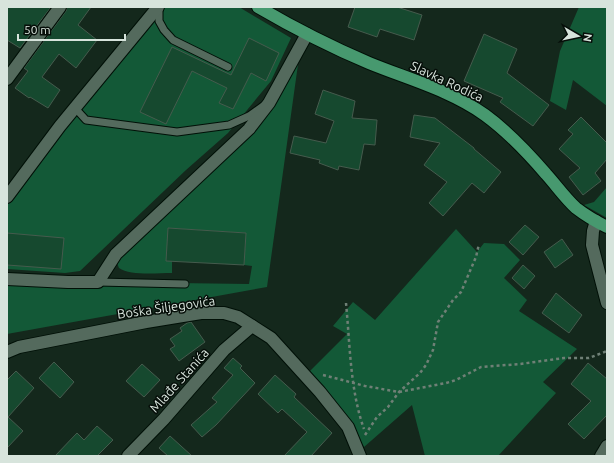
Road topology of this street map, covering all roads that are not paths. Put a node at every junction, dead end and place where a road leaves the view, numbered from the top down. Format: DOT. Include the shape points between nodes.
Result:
graph roads {
  1 [pos="60,7"];
  2 [pos="158,7"];
  3 [pos="258,7"];
  4 [pos="307,34"];
  5 [pos="228,67"];
  6 [pos="7,79"];
  7 [pos="269,103"];
  8 [pos="74,108"];
  9 [pos="7,197"];
  10 [pos="596,221"];
  11 [pos="607,227"];
  12 [pos="7,279"];
  13 [pos="98,282"];
  14 [pos="185,284"];
  15 [pos="607,303"];
  16 [pos="252,326"];
  17 [pos="7,352"];
  18 [pos="607,446"];
  19 [pos="358,454"];
  20 [pos="128,456"];
  21 [pos="601,456"];
  1 -- 6 [label="street"];
  2 -- 5 [label="lane" via="159,21 174,40"];
  2 -- 8 [label="street"];
  3 -- 4 [label="main road, Slavka Rodića"];
  4 -- 7 [label="street"];
  4 -- 10 [label="main road, Slavka Rodića" via="369,63 450,95 485,115 517,142 577,208"];
  7 -- 8 [label="lane" via="229,125 177,132 86,120"];
  7 -- 13 [label="street" via="249,129 116,254"];
  8 -- 9 [label="street"];
  10 -- 11 [label="main road, Slavka Rodića"];
  10 -- 15 [label="street" via="592,245"];
  12 -- 13 [label="street"];
  13 -- 14 [label="lane"];
  16 -- 17 [label="street, Boška Šiljegovića" via="238,317 224,313 201,313 51,340"];
  16 -- 19 [label="street, Boška Šiljegovića" via="271,338 320,392 348,427"];
  16 -- 20 [label="street, Mlađe Stanića" via="224,350"];
  18 -- 21 [label="street"];
}
